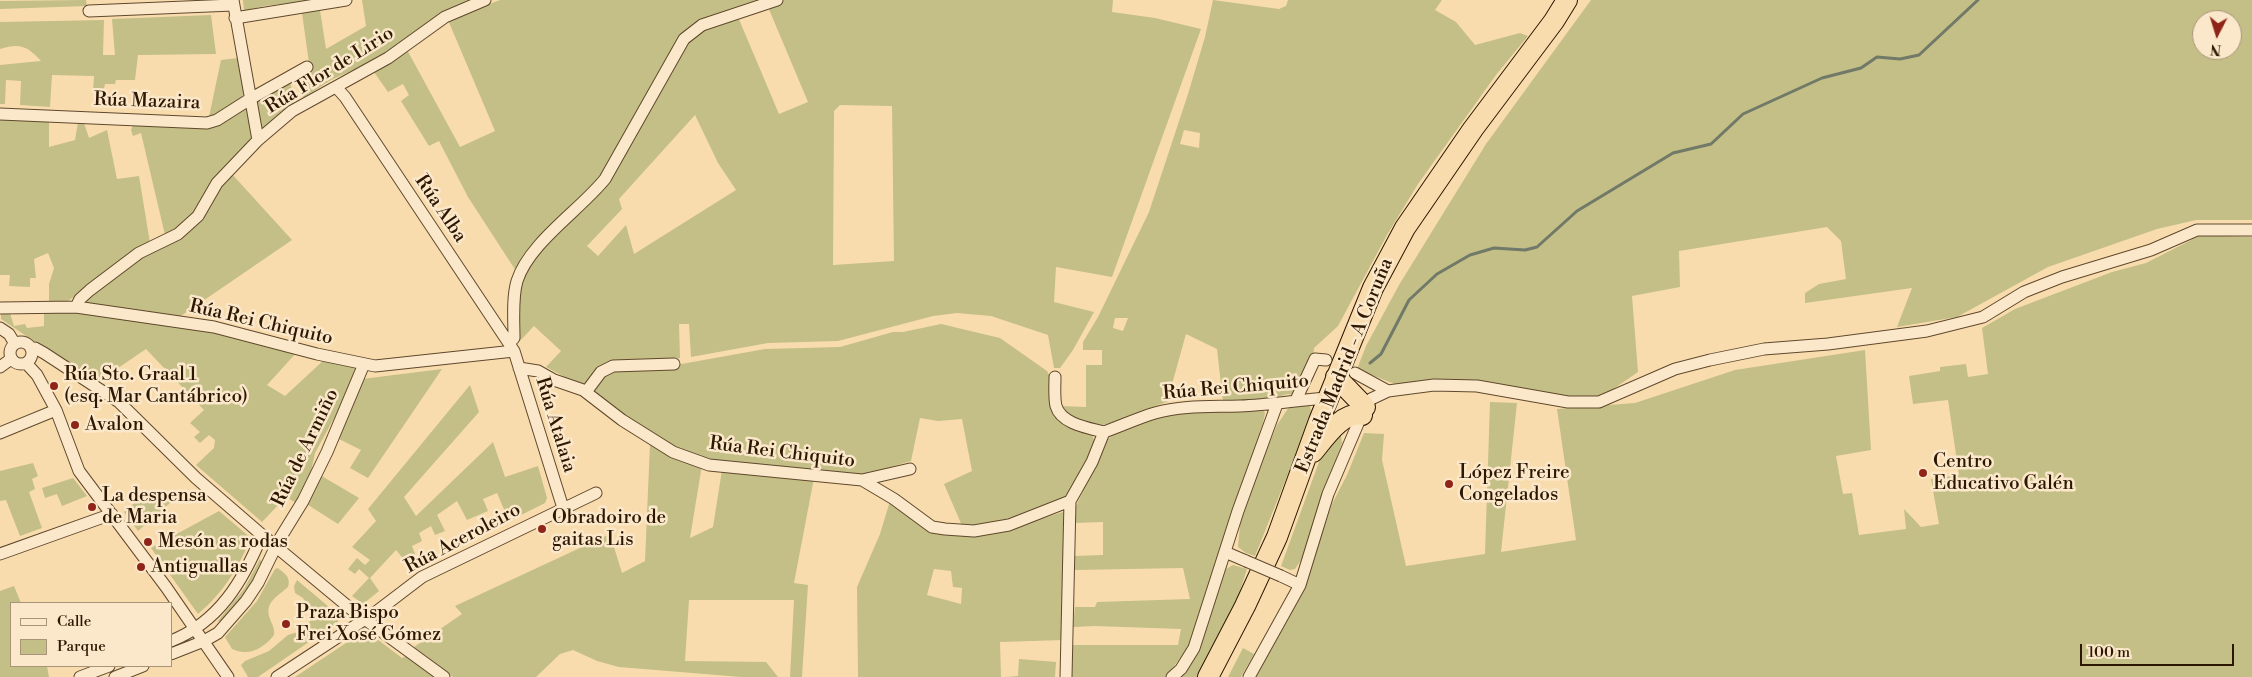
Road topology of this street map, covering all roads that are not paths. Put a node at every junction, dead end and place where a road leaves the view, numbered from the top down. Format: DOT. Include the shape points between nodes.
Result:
graph roads {
  1 [pos="346,0"];
  2 [pos="485,0"];
  3 [pos="777,0"];
  4 [pos="1567,0"];
  5 [pos="220,3"];
  6 [pos="233,3"];
  7 [pos="89,11"];
  8 [pos="235,18"];
  9 [pos="308,68"];
  10 [pos="336,87"];
  11 [pos="250,99"];
  12 [pos="0,114"];
  13 [pos="258,140"];
  14 [pos="2252,230"];
  15 [pos="76,307"];
  16 [pos="0,308"];
  17 [pos="0,328"];
  18 [pos="14,344"];
  19 [pos="512,347"];
  20 [pos="31,348"];
  21 [pos="11,359"];
  22 [pos="1326,360"];
  23 [pos="26,362"];
  24 [pos="364,364"];
  25 [pos="674,364"];
  26 [pos="0,367"];
  27 [pos="520,368"];
  28 [pos="1346,375"];
  29 [pos="1055,377"];
  30 [pos="1388,391"];
  31 [pos="586,392"];
  32 [pos="1328,398"];
  33 [pos="1296,400"];
  34 [pos="1277,404"];
  35 [pos="56,410"];
  36 [pos="1364,411"];
  37 [pos="1104,432"];
  38 [pos="0,433"];
  39 [pos="1305,461"];
  40 [pos="910,468"];
  41 [pos="862,480"];
  42 [pos="596,493"];
  43 [pos="1070,501"];
  44 [pos="563,508"];
  45 [pos="112,514"];
  46 [pos="262,535"];
  47 [pos="276,546"];
  48 [pos="1226,552"];
  49 [pos="0,554"];
  50 [pos="1300,585"];
  51 [pos="366,619"];
  52 [pos="196,630"];
  53 [pos="172,641"];
  54 [pos="204,641"];
  55 [pos="172,654"];
  56 [pos="106,667"];
  57 [pos="140,667"];
  58 [pos="80,677"];
  59 [pos="115,677"];
  60 [pos="228,677"];
  61 [pos="277,677"];
  62 [pos="444,677"];
  63 [pos="1066,677"];
  64 [pos="1172,677"];
  65 [pos="1208,677"];
  66 [pos="1249,677"];
  1 -- 8 [label="street"];
  2 -- 10 [label="street, Rúa Flor de Lirio" via="445,17 388,58"];
  3 -- 19 [label="street" via="702,25 684,39 605,179 523,266 517,282"];
  4 -- 28 [label="highway, Estrada Madrid - A Coruña" via="1405,228 1373,288"];
  5 -- 6 [label="street"];
  5 -- 7 [label="street"];
  6 -- 8 [label="street"];
  8 -- 11 [label="street"];
  9 -- 11 [label="street, Rúa Mazaira"];
  10 -- 13 [label="street, Rúa Flor de Lirio" via="292,111"];
  10 -- 19 [label="street, Rúa Alba"];
  11 -- 12 [label="street, Rúa Mazaira" via="208,123"];
  11 -- 13 [label="street"];
  13 -- 15 [label="street, Rúa Flor de Lirio" via="217,183 198,216 178,234 139,253 90,290"];
  14 -- 30 [label="street" via="2197,230 2152,250 2024,292 1983,317 1927,331 1764,349 1710,360 1675,369 1599,402 1568,402 1477,386 1434,385"];
  15 -- 16 [label="street, Rúa Rei Chiquito"];
  15 -- 24 [label="street, Rúa Rei Chiquito" via="214,327"];
  17 -- 18 [label="street" via="9,334"];
  18 -- 20 [label="street" via="24,342"];
  18 -- 21 [label="street" via="10,351"];
  19 -- 24 [label="street, Rúa Rei Chiquito" via="375,366"];
  19 -- 27 [label="street, Rúa Atalaia"];
  20 -- 23 [label="street" via="31,356"];
  20 -- 46 [label="street" via="119,402 196,478"];
  21 -- 23 [label="street" via="17,363"];
  21 -- 26 [label="street"];
  22 -- 33 [label="street" via="1315,359"];
  23 -- 35 [label="street"];
  24 -- 47 [label="street, Rúa de Armiño" via="327,452"];
  25 -- 31 [label="street" via="612,366 601,372"];
  27 -- 31 [label="street, Rúa Rei Chiquito" via="538,371"];
  27 -- 44 [label="street, Rúa Atalaia"];
  28 -- 30 [label="street"];
  28 -- 32 [label="highway, Estrada Madrid - A Coruña"];
  28 -- 36 [label="highway"];
  29 -- 37 [label="street" via="1056,406 1064,418 1082,427"];
  30 -- 36 [label="street" via="1371,399"];
  31 -- 41 [label="street, Rúa Rei Chiquito" via="622,420 673,452 710,465"];
  32 -- 33 [label="street, Rúa Rei Chiquito"];
  32 -- 39 [label="highway, Estrada Madrid - A Coruña"];
  33 -- 34 [label="street, Rúa Rei Chiquito"];
  34 -- 37 [label="street, Rúa Rei Chiquito" via="1209,405 1156,413"];
  34 -- 48 [label="street"];
  35 -- 38 [label="street"];
  35 -- 45 [label="street" via="79,471"];
  36 -- 39 [label="highway" via="1348,416"];
  36 -- 50 [label="street" via="1328,494"];
  37 -- 43 [label="street"];
  39 -- 65 [label="highway, Estrada Madrid - A Coruña" via="1277,537"];
  40 -- 41 [label="street"];
  41 -- 43 [label="street, Rúa Rei Chiquito" via="932,527 945,529 974,531 1009,525"];
  42 -- 44 [label="street, Rúa Aceroleiro"];
  43 -- 63 [label="street"];
  44 -- 51 [label="street, Rúa Aceroleiro" via="422,577"];
  45 -- 49 [label="street"];
  45 -- 52 [label="street"];
  46 -- 47 [label="street"];
  46 -- 52 [label="street" via="234,592"];
  47 -- 51 [label="street"];
  47 -- 54 [label="street, Rúa de Armiño" via="246,601 218,633"];
  48 -- 50 [label="street, bridge"];
  48 -- 64 [label="street" via="1194,648"];
  50 -- 66 [label="street"];
  51 -- 61 [label="street, Rúa Aceroleiro"];
  51 -- 62 [label="street"];
  52 -- 53 [label="street"];
  52 -- 54 [label="street"];
  54 -- 55 [label="street, Rúa de Armiño"];
  54 -- 60 [label="street"];
  56 -- 58 [label="street"];
  57 -- 59 [label="street"];
}
